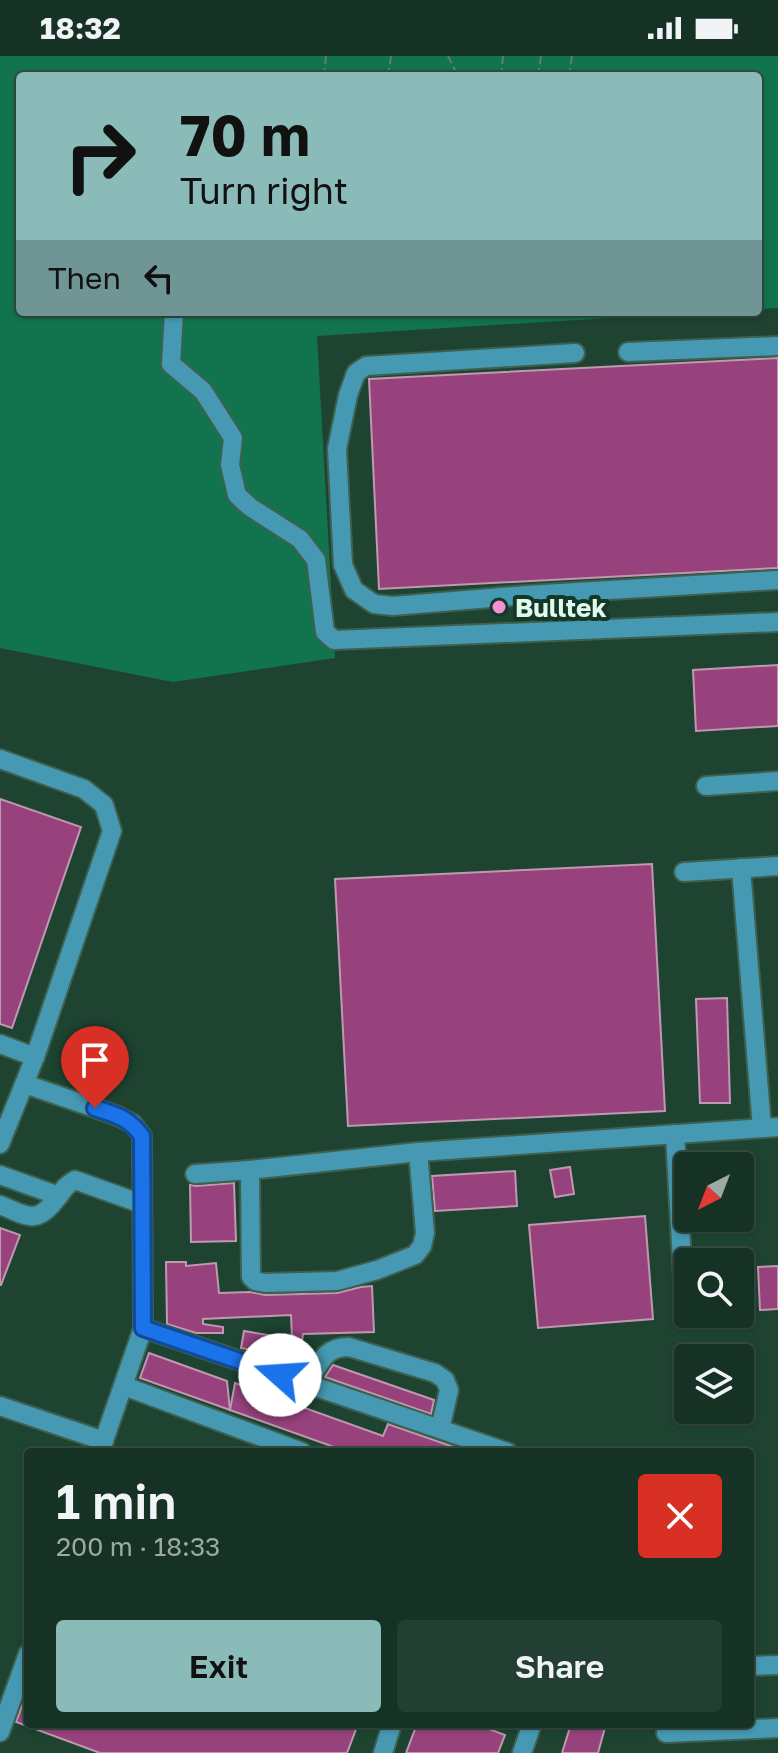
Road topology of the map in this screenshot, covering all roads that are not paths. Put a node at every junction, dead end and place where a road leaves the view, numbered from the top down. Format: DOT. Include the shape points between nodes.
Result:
graph roads {
  1 [pos="174,316"];
  2 [pos="778,346"];
  3 [pos="628,352"];
  4 [pos="575,353"];
  5 [pos="778,580"];
  6 [pos="778,622"];
  7 [pos="0,759"];
  8 [pos="778,781"];
  9 [pos="706,786"];
  10 [pos="778,866"];
  11 [pos="741,868"];
  12 [pos="684,872"];
  13 [pos="0,1044"];
  14 [pos="35,1057"];
  15 [pos="25,1084"];
  16 [pos="770,1128"];
  17 [pos="675,1134"];
  18 [pos="0,1144"];
  19 [pos="418,1152"];
  20 [pos="250,1170"];
  21 [pos="195,1174"];
  22 [pos="0,1175"];
  23 [pos="59,1196"];
  24 [pos="142,1204"];
  25 [pos="0,1205"];
  26 [pos="681,1248"];
  27 [pos="143,1328"];
  28 [pos="307,1384"];
  29 [pos="124,1386"];
  30 [pos="0,1406"];
  31 [pos="440,1429"];
  32 [pos="102,1447"];
  33 [pos="291,1448"];
  34 [pos="491,1448"];
  35 [pos="24,1665"];
  36 [pos="778,1665"];
  37 [pos="754,1666"];
  38 [pos="391,1728"];
  39 [pos="531,1728"];
  40 [pos="667,1728"];
  41 [pos="778,1728"];
  42 [pos="0,1732"];
  43 [pos="383,1753"];
  44 [pos="522,1753"];
  1 -- 6 [label="street" via="171,364 203,391 233,438 230,465 237,495 300,539 316,560 325,632 334,640"];
  2 -- 3 [label="street"];
  4 -- 5 [label="street" via="366,366 356,373 337,449 343,565 354,590 374,604 393,606"];
  7 -- 14 [label="street" via="84,789 104,805 112,831"];
  8 -- 9 [label="street"];
  10 -- 11 [label="street"];
  11 -- 12 [label="street"];
  11 -- 16 [label="street"];
  13 -- 14 [label="street"];
  14 -- 15 [label="street"];
  15 -- 18 [label="street"];
  15 -- 24 [label="street" via="133,1124 142,1136"];
  16 -- 17 [label="street"];
  17 -- 19 [label="street"];
  17 -- 26 [label="street"];
  19 -- 20 [label="street"];
  19 -- 20 [label="street" via="422,1246 415,1255 337,1281 265,1283 251,1277"];
  20 -- 21 [label="street"];
  22 -- 23 [label="street"];
  23 -- 24 [label="street" via="75,1180"];
  23 -- 25 [label="street" via="39,1216"];
  24 -- 27 [label="street"];
  27 -- 28 [label="street"];
  27 -- 29 [label="street"];
  28 -- 31 [label="street"];
  28 -- 31 [label="street" via="337,1347 435,1373 449,1390"];
  29 -- 32 [label="street"];
  29 -- 33 [label="street"];
  30 -- 32 [label="street"];
  31 -- 34 [label="street"];
  35 -- 42 [label="street"];
  36 -- 37 [label="street"];
  38 -- 43 [label="street"];
  39 -- 44 [label="street"];
  40 -- 41 [label="street" via="666,1733"];
}
